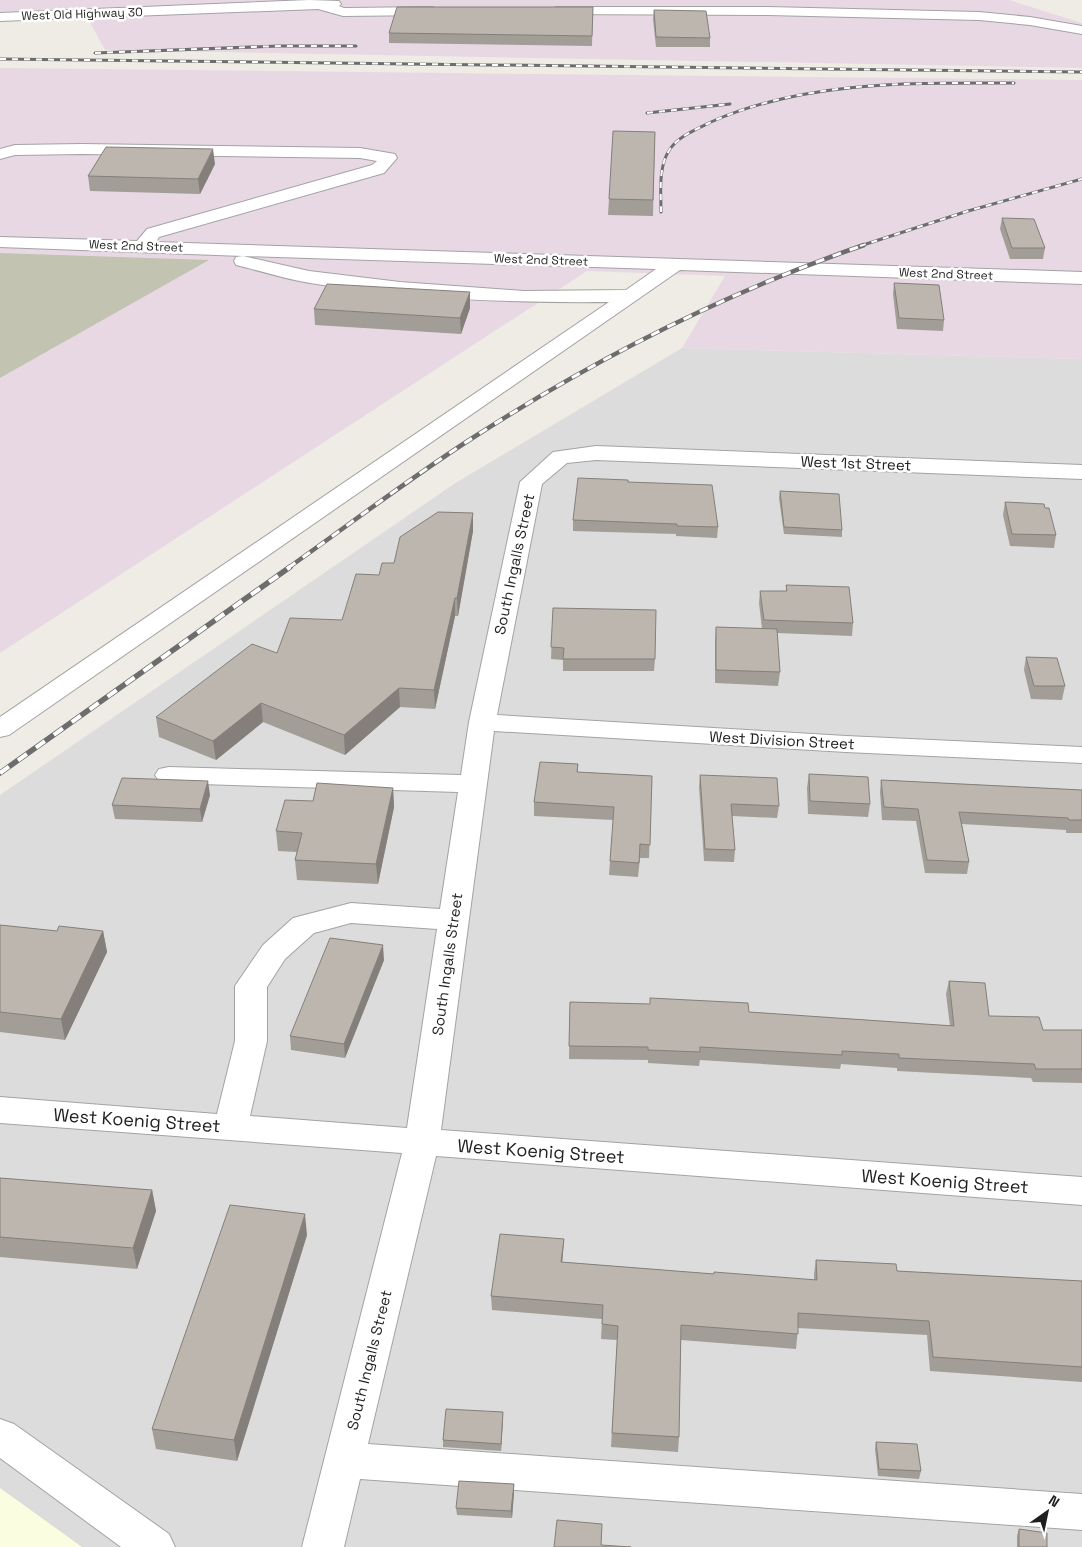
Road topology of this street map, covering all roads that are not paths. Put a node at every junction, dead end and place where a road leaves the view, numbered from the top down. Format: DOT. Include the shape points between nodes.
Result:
graph roads {
  1 [pos="403,0"];
  2 [pos="317,2"];
  3 [pos="450,11"];
  4 [pos="539,11"];
  5 [pos="0,17"];
  6 [pos="1082,30"];
  7 [pos="0,154"];
  8 [pos="0,242"];
  9 [pos="143,246"];
  10 [pos="226,249"];
  11 [pos="675,265"];
  12 [pos="1082,278"];
  13 [pos="630,296"];
  14 [pos="630,454"];
  15 [pos="1082,472"];
  16 [pos="482,722"];
  17 [pos="0,729"];
  18 [pos="1082,754"];
  19 [pos="169,775"];
  20 [pos="473,784"];
  21 [pos="453,920"];
  22 [pos="0,1110"];
  23 [pos="231,1127"];
  24 [pos="422,1142"];
  25 [pos="1082,1191"];
  26 [pos="0,1437"];
  27 [pos="345,1460"];
  28 [pos="1082,1512"];
  29 [pos="154,1547"];
  30 [pos="323,1547"];
  1 -- 2 [label="street, West Old Highway 30"];
  2 -- 3 [label="street" via="343,12"];
  2 -- 5 [label="street, West Old Highway 30"];
  4 -- 6 [label="street" via="979,16"];
  7 -- 9 [label="street" via="15,150 82,149 360,153 389,158 378,169 160,230 153,233"];
  8 -- 9 [label="street, West 2nd Street"];
  9 -- 10 [label="street, West 2nd Street"];
  10 -- 11 [label="street, West 2nd Street"];
  10 -- 13 [label="street" via="246,262 309,277 400,288 524,297"];
  11 -- 12 [label="street, West 2nd Street"];
  11 -- 13 [label="street"];
  13 -- 17 [label="street"];
  14 -- 15 [label="street, West 1st Street"];
  14 -- 16 [label="street, South Ingalls Street" via="561,457 531,482"];
  16 -- 18 [label="street, West Division Street" via="846,744"];
  16 -- 20 [label="street, South Ingalls Street"];
  19 -- 20 [label="street"];
  20 -- 21 [label="street, South Ingalls Street"];
  21 -- 23 [label="street" via="351,913 304,925 274,952 252,986 251,1040"];
  21 -- 24 [label="street, South Ingalls Street"];
  22 -- 23 [label="street, West Koenig Street"];
  23 -- 24 [label="street, West Koenig Street"];
  24 -- 25 [label="street, West Koenig Street"];
  24 -- 27 [label="street, South Ingalls Street"];
  26 -- 29 [label="street"];
  27 -- 28 [label="street"];
  27 -- 30 [label="street, South Ingalls Street"];
}
